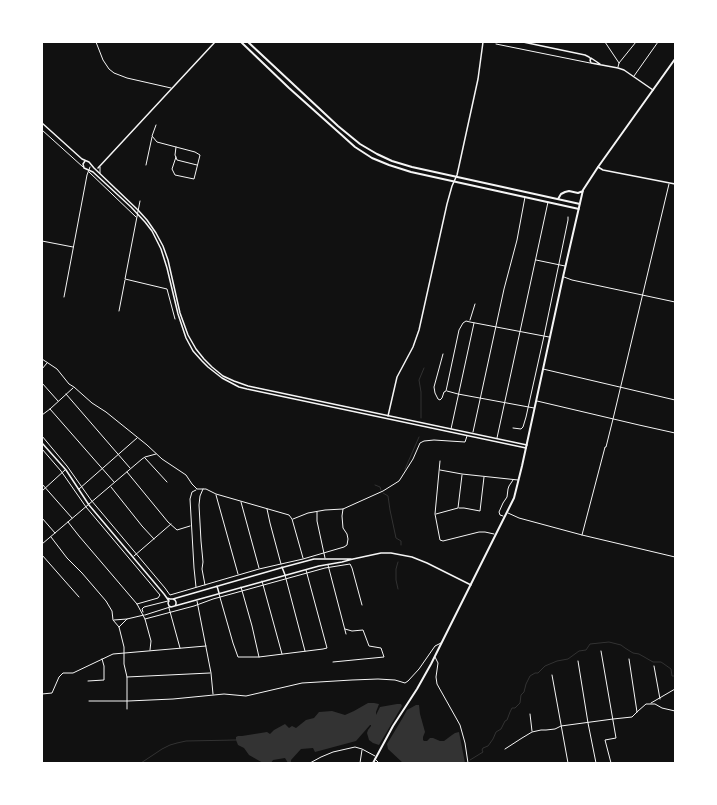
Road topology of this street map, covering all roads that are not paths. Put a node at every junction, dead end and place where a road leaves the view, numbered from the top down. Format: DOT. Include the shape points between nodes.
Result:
graph roads {
  1 [pos="96,42"];
  2 [pos="215,42"];
  3 [pos="241,42"];
  4 [pos="248,42"];
  5 [pos="483,42"];
  6 [pos="523,42"];
  7 [pos="605,42"];
  8 [pos="636,42"];
  9 [pos="658,42"];
  10 [pos="496,44"];
  11 [pos="590,59"];
  12 [pos="675,59"];
  13 [pos="591,63"];
  14 [pos="619,63"];
  15 [pos="601,65"];
  16 [pos="618,68"];
  17 [pos="634,77"];
  18 [pos="172,88"];
  19 [pos="653,90"];
  20 [pos="42,123"];
  21 [pos="156,125"];
  22 [pos="338,126"];
  23 [pos="42,130"];
  24 [pos="335,130"];
  25 [pos="343,130"];
  26 [pos="340,134"];
  27 [pos="152,136"];
  28 [pos="176,146"];
  29 [pos="176,157"];
  30 [pos="82,159"];
  31 [pos="87,161"];
  32 [pos="198,165"];
  33 [pos="146,166"];
  34 [pos="598,166"];
  35 [pos="87,168"];
  36 [pos="99,168"];
  37 [pos="95,170"];
  38 [pos="87,175"];
  39 [pos="101,175"];
  40 [pos="452,176"];
  41 [pos="457,177"];
  42 [pos="461,178"];
  43 [pos="451,180"];
  44 [pos="455,181"];
  45 [pos="460,182"];
  46 [pos="669,183"];
  47 [pos="675,184"];
  48 [pos="583,190"];
  49 [pos="525,197"];
  50 [pos="558,199"];
  51 [pos="562,200"];
  52 [pos="140,201"];
  53 [pos="548,202"];
  54 [pos="561,204"];
  55 [pos="580,204"];
  56 [pos="579,208"];
  57 [pos="138,212"];
  58 [pos="136,217"];
  59 [pos="568,217"];
  60 [pos="42,241"];
  61 [pos="73,247"];
  62 [pos="536,260"];
  63 [pos="559,265"];
  64 [pos="566,266"];
  65 [pos="563,277"];
  66 [pos="125,279"];
  67 [pos="641,295"];
  68 [pos="64,297"];
  69 [pos="675,302"];
  70 [pos="475,304"];
  71 [pos="119,311"];
  72 [pos="175,319"];
  73 [pos="470,322"];
  74 [pos="474,322"];
  75 [pos="496,326"];
  76 [pos="520,331"];
  77 [pos="544,336"];
  78 [pos="550,337"];
  79 [pos="443,354"];
  80 [pos="42,359"];
  81 [pos="47,363"];
  82 [pos="42,369"];
  83 [pos="543,369"];
  84 [pos="42,383"];
  85 [pos="74,387"];
  86 [pos="620,388"];
  87 [pos="446,391"];
  88 [pos="66,394"];
  89 [pos="458,394"];
  90 [pos="480,398"];
  91 [pos="675,400"];
  92 [pos="58,401"];
  93 [pos="536,401"];
  94 [pos="504,403"];
  95 [pos="528,407"];
  96 [pos="534,408"];
  97 [pos="50,409"];
  98 [pos="42,414"];
  99 [pos="388,416"];
  100 [pos="613,419"];
  101 [pos="387,420"];
  102 [pos="513,428"];
  103 [pos="451,429"];
  104 [pos="473,433"];
  105 [pos="675,433"];
  106 [pos="467,435"];
  107 [pos="42,436"];
  108 [pos="137,438"];
  109 [pos="496,438"];
  110 [pos="42,442"];
  111 [pos="526,446"];
  112 [pos="42,449"];
  113 [pos="118,454"];
  114 [pos="157,454"];
  115 [pos="145,457"];
  116 [pos="440,461"];
  117 [pos="102,468"];
  118 [pos="130,468"];
  119 [pos="440,469"];
  120 [pos="66,470"];
  121 [pos="127,472"];
  122 [pos="62,473"];
  123 [pos="462,474"];
  124 [pos="484,477"];
  125 [pos="514,480"];
  126 [pos="519,480"];
  127 [pos="167,482"];
  128 [pos="114,483"];
  129 [pos="42,484"];
  130 [pos="81,487"];
  131 [pos="110,487"];
  132 [pos="46,488"];
  133 [pos="79,489"];
  134 [pos="197,489"];
  135 [pos="203,489"];
  136 [pos="42,491"];
  137 [pos="216,494"];
  138 [pos="92,502"];
  139 [pos="241,502"];
  140 [pos="90,504"];
  141 [pos="86,507"];
  142 [pos="267,508"];
  143 [pos="458,508"];
  144 [pos="343,509"];
  145 [pos="316,511"];
  146 [pos="507,513"];
  147 [pos="434,514"];
  148 [pos="505,517"];
  149 [pos="42,518"];
  150 [pos="72,519"];
  151 [pos="292,519"];
  152 [pos="68,522"];
  153 [pos="171,524"];
  154 [pos="191,526"];
  155 [pos="55,534"];
  156 [pos="496,535"];
  157 [pos="582,535"];
  158 [pos="51,537"];
  159 [pos="154,539"];
  160 [pos="42,544"];
  161 [pos="324,552"];
  162 [pos="136,554"];
  163 [pos="42,555"];
  164 [pos="133,557"];
  165 [pos="675,557"];
  166 [pos="325,558"];
  167 [pos="303,559"];
  168 [pos="344,559"];
  169 [pos="353,559"];
  170 [pos="344,562"];
  171 [pos="281,564"];
  172 [pos="327,564"];
  173 [pos="282,567"];
  174 [pos="328,567"];
  175 [pos="259,569"];
  176 [pos="306,569"];
  177 [pos="307,573"];
  178 [pos="284,575"];
  179 [pos="238,576"];
  180 [pos="286,579"];
  181 [pos="262,581"];
  182 [pos="216,582"];
  183 [pos="205,585"];
  184 [pos="264,585"];
  185 [pos="471,585"];
  186 [pos="217,586"];
  187 [pos="241,587"];
  188 [pos="196,588"];
  189 [pos="242,591"];
  190 [pos="219,593"];
  191 [pos="170,595"];
  192 [pos="79,597"];
  193 [pos="166,597"];
  194 [pos="220,597"];
  195 [pos="172,599"];
  196 [pos="197,600"];
  197 [pos="169,601"];
  198 [pos="137,604"];
  199 [pos="198,604"];
  200 [pos="362,605"];
  201 [pos="175,606"];
  202 [pos="170,607"];
  203 [pos="170,612"];
  204 [pos="145,615"];
  205 [pos="127,619"];
  206 [pos="146,619"];
  207 [pos="113,620"];
  208 [pos="119,627"];
  209 [pos="345,629"];
  210 [pos="346,634"];
  211 [pos="442,643"];
  212 [pos="206,646"];
  213 [pos="180,648"];
  214 [pos="150,651"];
  215 [pos="601,651"];
  216 [pos="123,652"];
  217 [pos="305,652"];
  218 [pos="282,654"];
  219 [pos="259,657"];
  220 [pos="435,657"];
  221 [pos="102,659"];
  222 [pos="629,659"];
  223 [pos="578,661"];
  224 [pos="333,662"];
  225 [pos="654,666"];
  226 [pos="211,673"];
  227 [pos="552,675"];
  228 [pos="127,677"];
  229 [pos="88,681"];
  230 [pos="675,690"];
  231 [pos="42,694"];
  232 [pos="213,695"];
  233 [pos="660,699"];
  234 [pos="89,701"];
  235 [pos="128,701"];
  236 [pos="650,704"];
  237 [pos="128,710"];
  238 [pos="675,711"];
  239 [pos="637,712"];
  240 [pos="530,714"];
  241 [pos="613,719"];
  242 [pos="588,723"];
  243 [pos="560,726"];
  244 [pos="532,732"];
  245 [pos="362,749"];
  246 [pos="505,749"];
  247 [pos="375,758"];
  248 [pos="311,763"];
  249 [pos="360,763"];
  250 [pos="373,763"];
  251 [pos="379,763"];
  252 [pos="468,763"];
  253 [pos="568,763"];
  254 [pos="596,763"];
  255 [pos="611,763"];
  1 -- 18 [label="street" via="103,60 114,73"];
  2 -- 18 [label="main road"];
  3 -- 24 [label="main road"];
  4 -- 22 [label="main road"];
  5 -- 41 [label="main road" via="478,79"];
  6 -- 11 [label="main road" via="582,54"];
  7 -- 14 [label="street"];
  8 -- 14 [label="street"];
  9 -- 17 [label="street"];
  10 -- 13 [label="street"];
  11 -- 13 [label="main road"];
  11 -- 15 [label="main road"];
  12 -- 19 [label="main road"];
  13 -- 15 [label="main road"];
  14 -- 16 [label="street"];
  15 -- 16 [label="main road"];
  16 -- 17 [label="main road"];
  17 -- 19 [label="main road"];
  18 -- 36 [label="main road"];
  19 -- 34 [label="main road"];
  20 -- 30 [label="main road"];
  21 -- 27 [label="street"];
  22 -- 24 [label="main road" via="339,129"];
  22 -- 25 [label="main road"];
  23 -- 35 [label="street"];
  24 -- 26 [label="main road"];
  25 -- 26 [label="main road"];
  25 -- 40 [label="main road" via="363,146 386,158"];
  26 -- 43 [label="main road" via="366,154 389,165"];
  27 -- 28 [label="street" via="157,142"];
  27 -- 33 [label="street"];
  28 -- 29 [label="street"];
  28 -- 32 [label="street" via="199,153"];
  29 -- 32 [label="street" via="177,160"];
  29 -- 32 [label="street" via="172,169 175,175 194,180"];
  30 -- 31 [label="main road"];
  30 -- 35 [label="main road"];
  31 -- 35 [label="main road" via="90,163"];
  31 -- 35 [label="main road" via="84,162"];
  34 -- 46 [label="main road" via="603,170"];
  34 -- 48 [label="main road"];
  35 -- 36 [label="main road"];
  35 -- 37 [label="main road"];
  35 -- 37 [label="main road"];
  35 -- 38 [label="street"];
  35 -- 38 [label="street"];
  35 -- 57 [label="main road"];
  35 -- 58 [label="street"];
  36 -- 37 [label="main road"];
  36 -- 39 [label="street"];
  37 -- 39 [label="main road"];
  38 -- 61 [label="street"];
  39 -- 57 [label="main road"];
  40 -- 41 [label="main road"];
  40 -- 43 [label="main road" via="454,178"];
  41 -- 42 [label="main road"];
  41 -- 44 [label="main road"];
  42 -- 45 [label="main road" via="458,180"];
  42 -- 50 [label="main road"];
  43 -- 44 [label="main road"];
  44 -- 45 [label="main road"];
  44 -- 99 [label="main road" via="447,204 419,330 397,377"];
  45 -- 49 [label="main road"];
  46 -- 47 [label="main road"];
  46 -- 67 [label="street"];
  48 -- 50 [label="main road" via="578,193 565,192"];
  48 -- 55 [label="main road"];
  49 -- 53 [label="main road"];
  49 -- 75 [label="street"];
  50 -- 51 [label="main road"];
  51 -- 54 [label="main road"];
  51 -- 55 [label="main road"];
  52 -- 57 [label="street"];
  53 -- 54 [label="main road"];
  53 -- 62 [label="street"];
  54 -- 56 [label="main road"];
  55 -- 56 [label="main road"];
  56 -- 64 [label="main road"];
  57 -- 58 [label="street"];
  57 -- 99 [label="main road" via="156,232 163,246 188,335 200,355 212,368 223,376 248,386"];
  57 -- 101 [label="main road" via="161,249 186,338 193,351 208,368 239,387"];
  58 -- 66 [label="street"];
  59 -- 63 [label="street"];
  60 -- 61 [label="street"];
  61 -- 68 [label="street"];
  62 -- 63 [label="street"];
  62 -- 76 [label="street"];
  63 -- 64 [label="street"];
  63 -- 77 [label="street"];
  64 -- 65 [label="main road"];
  65 -- 67 [label="street"];
  65 -- 78 [label="main road"];
  66 -- 71 [label="street"];
  66 -- 72 [label="street" via="167,289"];
  67 -- 69 [label="street"];
  67 -- 86 [label="street"];
  70 -- 73 [label="street"];
  73 -- 74 [label="street"];
  73 -- 87 [label="street" via="463,323 459,330"];
  74 -- 75 [label="street"];
  74 -- 89 [label="street"];
  75 -- 76 [label="street"];
  75 -- 90 [label="street"];
  76 -- 77 [label="street"];
  76 -- 94 [label="street"];
  77 -- 78 [label="street"];
  77 -- 95 [label="street"];
  78 -- 83 [label="main road"];
  79 -- 87 [label="street" via="434,387 438,399 441,400"];
  80 -- 81 [label="street"];
  81 -- 82 [label="street"];
  81 -- 85 [label="street" via="57,369"];
  83 -- 86 [label="street"];
  83 -- 93 [label="main road"];
  84 -- 92 [label="street"];
  85 -- 88 [label="street"];
  85 -- 108 [label="street"];
  86 -- 91 [label="street"];
  86 -- 100 [label="street"];
  87 -- 89 [label="street"];
  88 -- 92 [label="street"];
  88 -- 113 [label="street"];
  89 -- 90 [label="street"];
  89 -- 103 [label="street"];
  90 -- 94 [label="street"];
  90 -- 104 [label="street"];
  92 -- 97 [label="street"];
  93 -- 96 [label="main road"];
  93 -- 100 [label="street"];
  94 -- 95 [label="street"];
  94 -- 109 [label="street"];
  95 -- 96 [label="street"];
  95 -- 102 [label="street" via="523,427"];
  96 -- 111 [label="main road"];
  97 -- 98 [label="street"];
  97 -- 117 [label="street"];
  99 -- 101 [label="main road"];
  99 -- 103 [label="main road"];
  100 -- 105 [label="street"];
  100 -- 157 [label="street"];
  101 -- 106 [label="main road"];
  103 -- 104 [label="main road"];
  104 -- 109 [label="main road"];
  106 -- 111 [label="main road"];
  106 -- 144 [label="street" via="465,442 434,440 420,443 399,481 384,491"];
  107 -- 130 [label="street" via="68,466"];
  108 -- 113 [label="street"];
  108 -- 114 [label="street"];
  109 -- 111 [label="main road"];
  110 -- 120 [label="main road"];
  111 -- 126 [label="main road"];
  112 -- 122 [label="street"];
  113 -- 117 [label="street"];
  113 -- 118 [label="street"];
  114 -- 115 [label="street"];
  114 -- 134 [label="street" via="186,475"];
  115 -- 118 [label="street"];
  115 -- 127 [label="street"];
  116 -- 119 [label="street"];
  117 -- 128 [label="street"];
  117 -- 130 [label="street"];
  118 -- 121 [label="street"];
  119 -- 123 [label="street"];
  119 -- 147 [label="street"];
  120 -- 122 [label="street"];
  120 -- 133 [label="main road"];
  121 -- 128 [label="street"];
  121 -- 153 [label="street"];
  122 -- 132 [label="street"];
  122 -- 141 [label="street"];
  123 -- 124 [label="street"];
  123 -- 143 [label="street"];
  124 -- 125 [label="street"];
  124 -- 143 [label="street" via="480,511"];
  125 -- 126 [label="street"];
  125 -- 148 [label="street" via="509,486 508,497 500,512 500,515"];
  126 -- 146 [label="main road"];
  128 -- 131 [label="street"];
  129 -- 132 [label="street"];
  130 -- 133 [label="street"];
  130 -- 138 [label="street"];
  131 -- 138 [label="street"];
  131 -- 159 [label="street"];
  132 -- 136 [label="street"];
  132 -- 150 [label="street"];
  133 -- 140 [label="main road"];
  134 -- 135 [label="street"];
  134 -- 154 [label="street" via="190,496"];
  135 -- 137 [label="street"];
  135 -- 183 [label="street" via="200,504 202,569"];
  137 -- 139 [label="street"];
  137 -- 179 [label="street"];
  138 -- 140 [label="street"];
  138 -- 162 [label="street"];
  139 -- 142 [label="street"];
  139 -- 175 [label="street"];
  140 -- 141 [label="street"];
  140 -- 164 [label="main road"];
  141 -- 150 [label="street"];
  141 -- 198 [label="street" via="160,595 158,598"];
  142 -- 151 [label="street" via="289,515"];
  142 -- 171 [label="street"];
  143 -- 147 [label="street"];
  144 -- 145 [label="street"];
  144 -- 161 [label="street" via="343,528 347,535 347,545"];
  145 -- 151 [label="street"];
  145 -- 161 [label="street"];
  146 -- 148 [label="main road"];
  146 -- 157 [label="street"];
  147 -- 156 [label="street" via="440,540 479,532"];
  148 -- 156 [label="main road"];
  149 -- 155 [label="street"];
  150 -- 152 [label="street"];
  151 -- 167 [label="street"];
  152 -- 155 [label="street"];
  152 -- 198 [label="street"];
  153 -- 154 [label="street" via="177,530"];
  153 -- 159 [label="street"];
  154 -- 188 [label="street"];
  155 -- 158 [label="street"];
  156 -- 185 [label="main road"];
  157 -- 165 [label="street"];
  158 -- 160 [label="street"];
  158 -- 207 [label="street" via="106,601 112,611"];
  159 -- 162 [label="street"];
  161 -- 166 [label="street"];
  161 -- 167 [label="street"];
  162 -- 164 [label="street"];
  162 -- 191 [label="street"];
  163 -- 192 [label="street"];
  164 -- 193 [label="main road"];
  166 -- 168 [label="main road"];
  166 -- 173 [label="main road"];
  167 -- 171 [label="street"];
  168 -- 169 [label="main road"];
  168 -- 170 [label="main road"];
  169 -- 170 [label="main road"];
  169 -- 185 [label="main road" via="381,553 406,556 427,563"];
  170 -- 172 [label="main road"];
  171 -- 173 [label="street"];
  171 -- 175 [label="street"];
  172 -- 174 [label="street"];
  172 -- 176 [label="main road"];
  173 -- 178 [label="main road"];
  173 -- 186 [label="main road"];
  174 -- 177 [label="street"];
  174 -- 200 [label="street" via="351,564"];
  174 -- 209 [label="street"];
  175 -- 179 [label="street"];
  176 -- 177 [label="street"];
  176 -- 178 [label="main road"];
  177 -- 180 [label="street"];
  177 -- 217 [label="street" via="327,648"];
  178 -- 180 [label="street"];
  178 -- 181 [label="main road"];
  179 -- 182 [label="street"];
  180 -- 184 [label="street"];
  180 -- 217 [label="street"];
  181 -- 184 [label="street"];
  181 -- 187 [label="main road"];
  182 -- 183 [label="street"];
  182 -- 186 [label="street"];
  183 -- 188 [label="street"];
  184 -- 189 [label="street"];
  184 -- 218 [label="street"];
  185 -- 211 [label="main road"];
  186 -- 190 [label="main road"];
  186 -- 195 [label="main road"];
  187 -- 189 [label="street"];
  187 -- 190 [label="main road"];
  188 -- 191 [label="street"];
  189 -- 194 [label="street"];
  189 -- 219 [label="street"];
  190 -- 194 [label="street"];
  190 -- 196 [label="main road"];
  191 -- 193 [label="street"];
  193 -- 195 [label="main road"];
  193 -- 197 [label="main road"];
  194 -- 199 [label="street"];
  194 -- 219 [label="street" via="238,657"];
  195 -- 197 [label="main road"];
  195 -- 201 [label="main road" via="176,602"];
  196 -- 199 [label="street"];
  196 -- 201 [label="main road"];
  197 -- 202 [label="main road"];
  197 -- 204 [label="street" via="144,607 142,612"];
  198 -- 204 [label="street"];
  199 -- 203 [label="street"];
  199 -- 212 [label="street"];
  201 -- 202 [label="main road"];
  202 -- 203 [label="street"];
  202 -- 204 [label="street"];
  203 -- 206 [label="street"];
  203 -- 213 [label="street"];
  204 -- 205 [label="street"];
  204 -- 206 [label="street"];
  205 -- 207 [label="street"];
  205 -- 208 [label="street"];
  206 -- 214 [label="street" via="151,641"];
  207 -- 208 [label="street"];
  208 -- 216 [label="street" via="124,644"];
  209 -- 210 [label="street"];
  209 -- 224 [label="street" via="363,630 370,646 381,648 384,657"];
  211 -- 220 [label="main road"];
  211 -- 232 [label="street" via="435,646 419,669 405,683 378,679 352,680 302,684 246,696"];
  212 -- 213 [label="street"];
  212 -- 226 [label="street"];
  213 -- 214 [label="street"];
  214 -- 216 [label="street"];
  215 -- 241 [label="street"];
  216 -- 221 [label="street"];
  216 -- 228 [label="street"];
  217 -- 218 [label="street"];
  218 -- 219 [label="street"];
  220 -- 247 [label="main road"];
  220 -- 252 [label="street" via="438,661 438,684 462,730"];
  221 -- 229 [label="street" via="104,680"];
  221 -- 231 [label="street" via="73,673 63,673 52,693"];
  222 -- 239 [label="street"];
  223 -- 242 [label="street"];
  225 -- 233 [label="street"];
  226 -- 228 [label="street"];
  226 -- 232 [label="street"];
  227 -- 243 [label="street"];
  228 -- 235 [label="street"];
  230 -- 233 [label="street"];
  232 -- 235 [label="street"];
  233 -- 236 [label="street"];
  234 -- 235 [label="street"];
  235 -- 237 [label="street"];
  236 -- 238 [label="street"];
  236 -- 239 [label="street" via="646,704"];
  239 -- 241 [label="street" via="632,717"];
  240 -- 244 [label="street"];
  241 -- 242 [label="street"];
  241 -- 255 [label="street" via="616,738 605,740"];
  242 -- 243 [label="street"];
  242 -- 254 [label="street"];
  243 -- 244 [label="street" via="556,729"];
  243 -- 253 [label="street"];
  244 -- 246 [label="street"];
  245 -- 247 [label="street"];
  245 -- 248 [label="street" via="355,747 333,752"];
  245 -- 249 [label="street"];
  247 -- 250 [label="main road"];
  247 -- 251 [label="street"];
}
